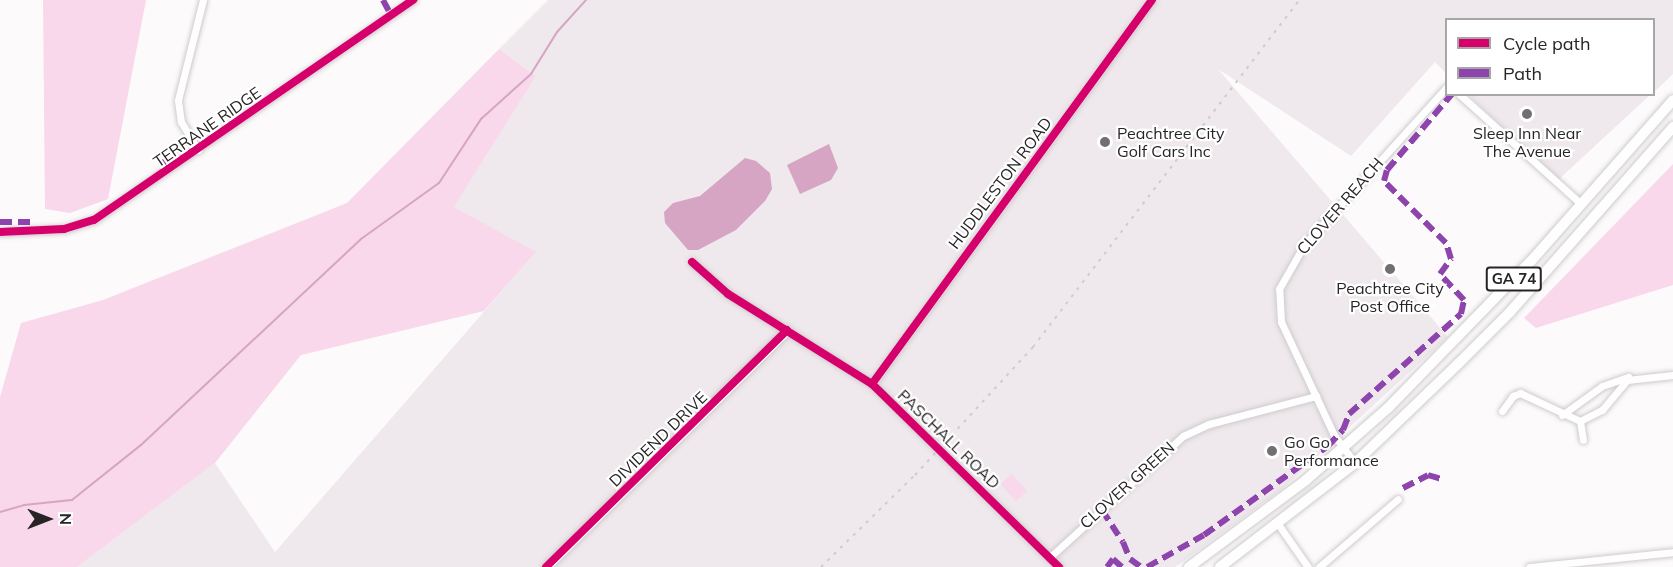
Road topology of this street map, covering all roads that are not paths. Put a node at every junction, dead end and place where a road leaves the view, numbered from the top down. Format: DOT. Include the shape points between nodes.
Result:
graph roads {
  1 [pos="203,0"];
  2 [pos="413,0"];
  3 [pos="1152,0"];
  4 [pos="1445,89"];
  5 [pos="1461,96"];
  6 [pos="1673,100"];
  7 [pos="1673,128"];
  8 [pos="198,150"];
  9 [pos="1581,204"];
  10 [pos="0,232"];
  11 [pos="692,262"];
  12 [pos="787,330"];
  13 [pos="1673,375"];
  14 [pos="1633,376"];
  15 [pos="872,384"];
  16 [pos="1316,396"];
  17 [pos="1502,411"];
  18 [pos="1562,415"];
  19 [pos="1580,421"];
  20 [pos="1583,440"];
  21 [pos="1342,448"];
  22 [pos="1354,463"];
  23 [pos="1398,499"];
  24 [pos="1278,524"];
  25 [pos="1672,553"];
  26 [pos="1050,557"];
  27 [pos="1553,565"];
  28 [pos="546,567"];
  29 [pos="1059,567"];
  30 [pos="1189,567"];
  31 [pos="1220,567"];
  32 [pos="1308,567"];
  33 [pos="1319,567"];
  34 [pos="1529,567"];
  1 -- 8 [label="street" via="178,100 185,132"];
  2 -- 8 [label="street, TERRANE RIDGE"];
  3 -- 15 [label="street, HUDDLESTON ROAD"];
  4 -- 16 [label="street, CLOVER REACH" via="1328,218 1286,273 1278,300 1281,322"];
  5 -- 9 [label="street"];
  6 -- 9 [label="main road, GA 74"];
  7 -- 22 [label="main road, GA 74" via="1510,312"];
  8 -- 10 [label="street, TERRANE RIDGE" via="84,224"];
  9 -- 21 [label="main road, GA 74" via="1496,298"];
  11 -- 12 [label="street, PASCHALL ROAD" via="728,294"];
  12 -- 15 [label="street, PASCHALL ROAD"];
  12 -- 28 [label="street, DIVIDEND DRIVE"];
  13 -- 14 [label="street"];
  14 -- 18 [label="street" via="1602,386"];
  14 -- 19 [label="street" via="1617,387 1594,417"];
  15 -- 26 [label="street, PASCHALL ROAD"];
  16 -- 21 [label="street, CLOVER REACH"];
  16 -- 26 [label="street, CLOVER GREEN" via="1209,424 1183,436"];
  17 -- 18 [label="street" via="1520,393"];
  18 -- 19 [label="street"];
  19 -- 20 [label="street"];
  21 -- 22 [label="street, CLOVER REACH"];
  21 -- 30 [label="main road, GA 74"];
  22 -- 24 [label="main road, GA 74"];
  23 -- 33 [label="street"];
  24 -- 31 [label="main road, GA 74"];
  24 -- 32 [label="street"];
  25 -- 27 [label="street"];
  26 -- 29 [label="street, PASCHALL ROAD"];
  27 -- 34 [label="street"];
}
